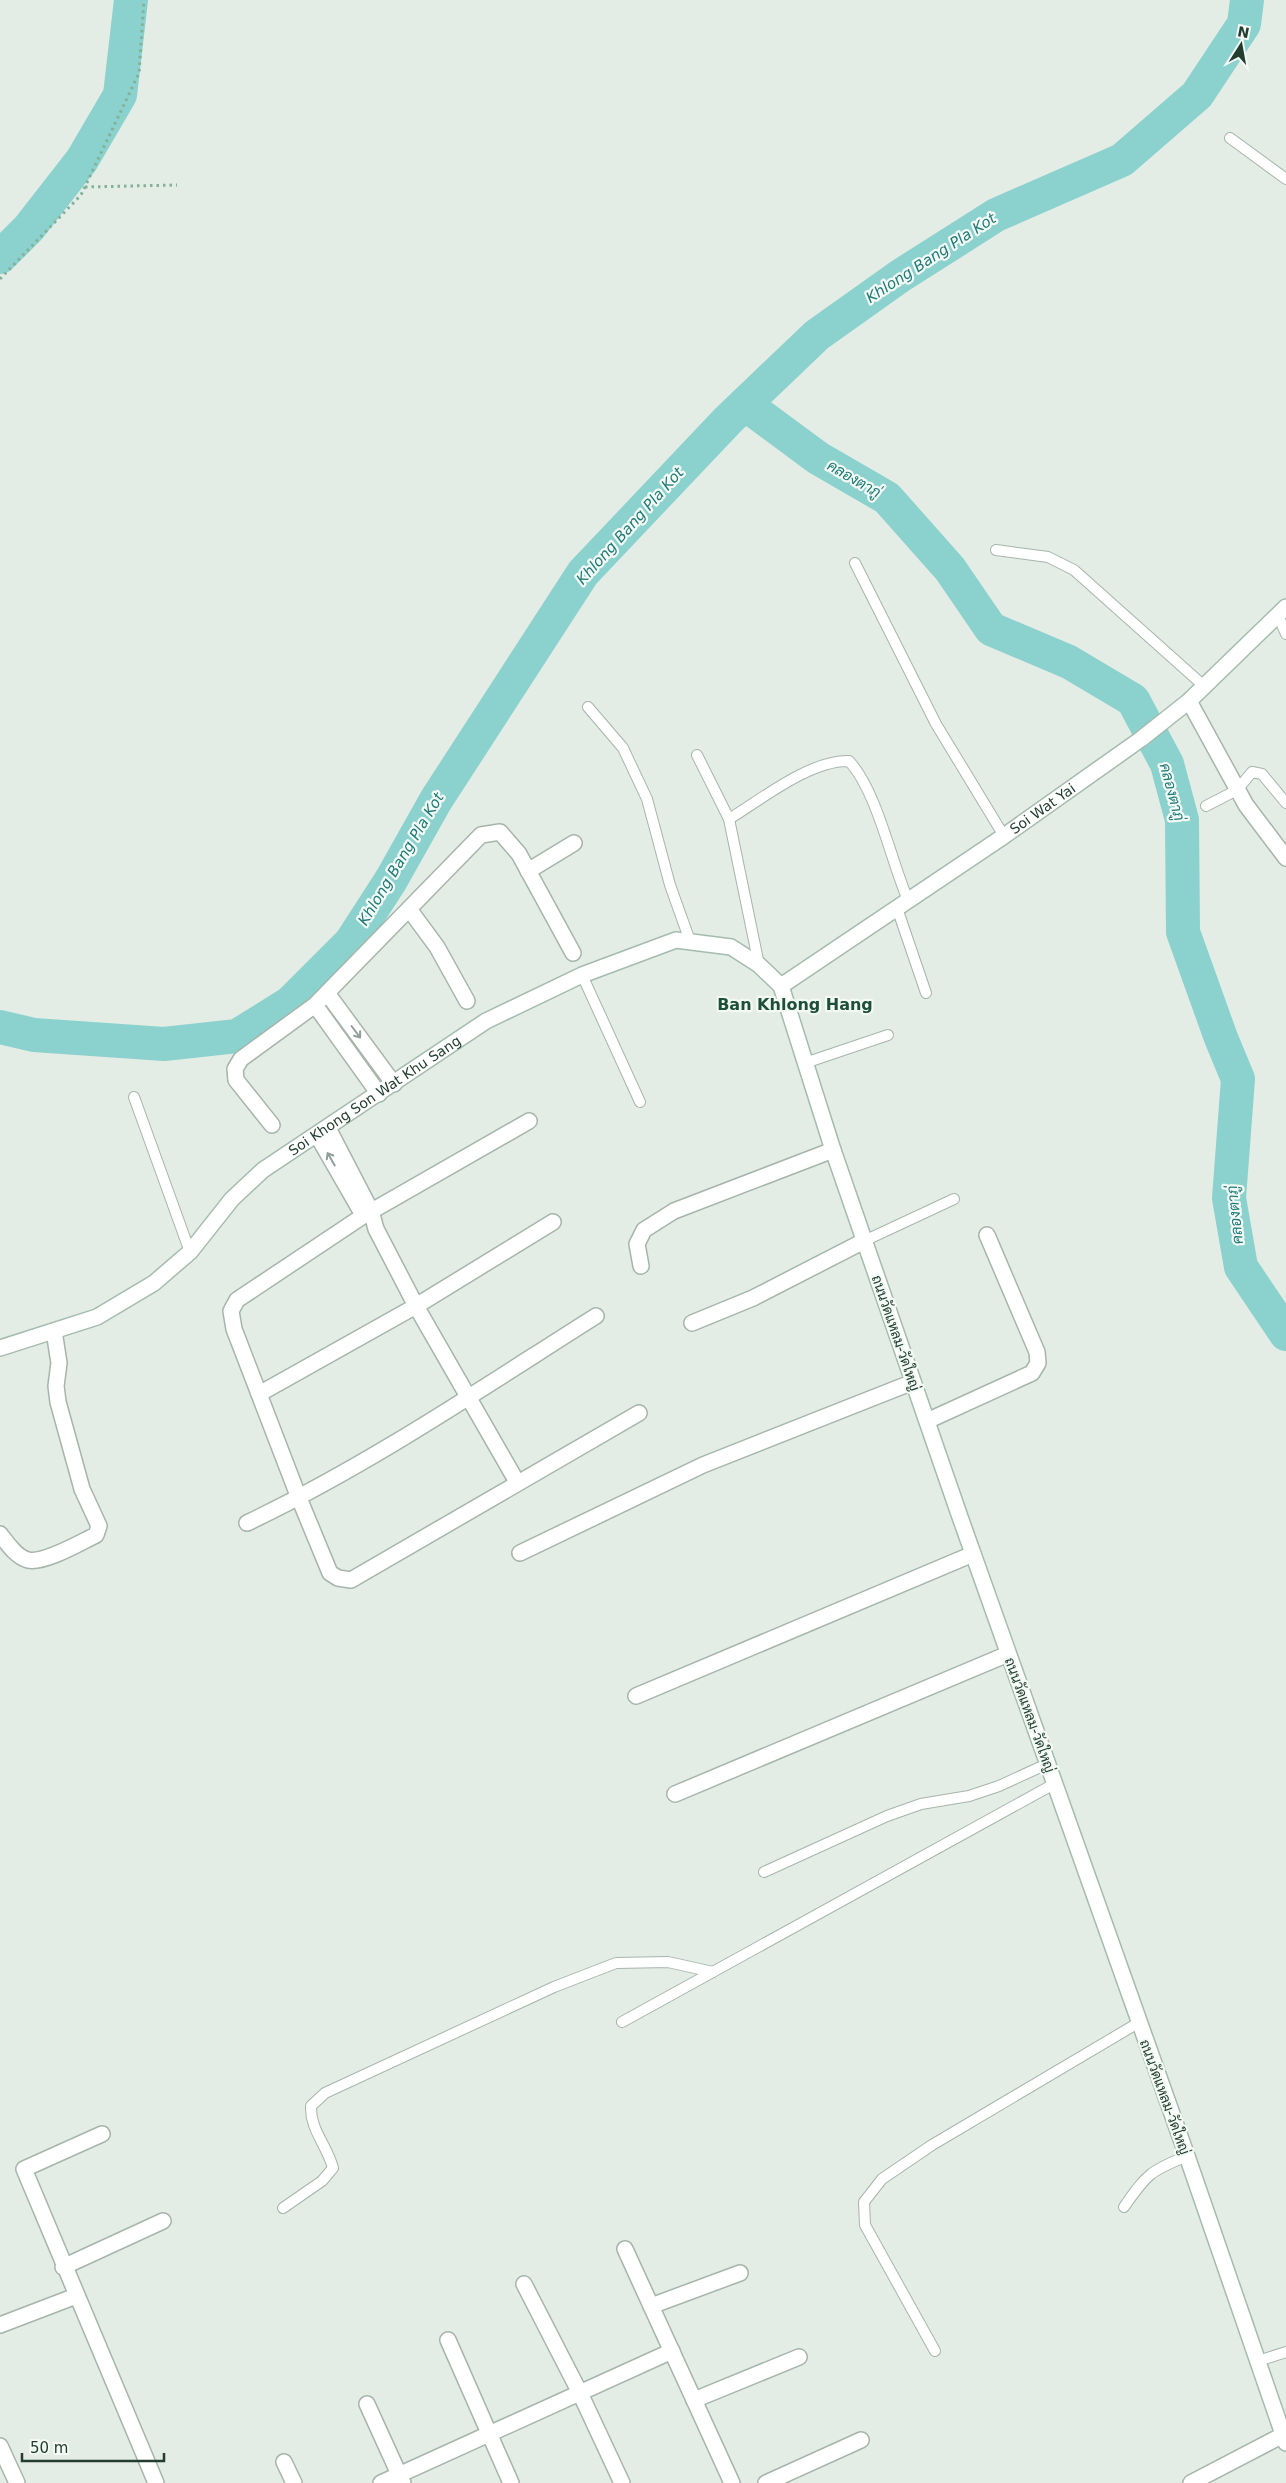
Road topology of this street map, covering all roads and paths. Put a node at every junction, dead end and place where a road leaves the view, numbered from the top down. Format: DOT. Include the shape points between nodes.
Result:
graph roads {
  1 [pos="144,0"];
  2 [pos="1230,138"];
  3 [pos="1286,179"];
  4 [pos="176,185"];
  5 [pos="85,187"];
  6 [pos="0,279"];
  7 [pos="996,550"];
  8 [pos="855,563"];
  9 [pos="1282,611"];
  10 [pos="1286,634"];
  11 [pos="1204,686"];
  12 [pos="1189,701"];
  13 [pos="588,707"];
  14 [pos="697,755"];
  15 [pos="1237,790"];
  16 [pos="1286,803"];
  17 [pos="1206,806"];
  18 [pos="729,819"];
  19 [pos="1004,836"];
  20 [pos="574,843"];
  21 [pos="1286,858"];
  22 [pos="528,871"];
  23 [pos="902,904"];
  24 [pos="409,909"];
  25 [pos="690,941"];
  26 [pos="573,953"];
  27 [pos="759,965"];
  28 [pos="582,975"];
  29 [pos="781,986"];
  30 [pos="327,993"];
  31 [pos="926,994"];
  32 [pos="467,1001"];
  33 [pos="315,1005"];
  34 [pos="888,1034"];
  35 [pos="805,1063"];
  36 [pos="394,1084"];
  37 [pos="379,1094"];
  38 [pos="134,1097"];
  39 [pos="640,1102"];
  40 [pos="529,1121"];
  41 [pos="272,1125"];
  42 [pos="323,1131"];
  43 [pos="833,1150"];
  44 [pos="954,1199"];
  45 [pos="367,1214"];
  46 [pos="553,1222"];
  47 [pos="987,1235"];
  48 [pos="864,1241"];
  49 [pos="190,1252"];
  50 [pos="641,1266"];
  51 [pos="416,1306"];
  52 [pos="596,1316"];
  53 [pos="692,1323"];
  54 [pos="54,1331"];
  55 [pos="0,1348"];
  56 [pos="913,1382"];
  57 [pos="259,1394"];
  58 [pos="468,1397"];
  59 [pos="639,1413"];
  60 [pos="927,1421"];
  61 [pos="517,1482"];
  62 [pos="299,1498"];
  63 [pos="247,1524"];
  64 [pos="0,1534"];
  65 [pos="520,1553"];
  66 [pos="973,1554"];
  67 [pos="1008,1654"];
  68 [pos="636,1696"];
  69 [pos="1047,1764"];
  70 [pos="1054,1784"];
  71 [pos="675,1794"];
  72 [pos="764,1872"];
  73 [pos="713,1972"];
  74 [pos="622,2022"];
  75 [pos="1138,2022"];
  76 [pos="102,2134"];
  77 [pos="1187,2156"];
  78 [pos="1124,2207"];
  79 [pos="283,2208"];
  80 [pos="163,2221"];
  81 [pos="625,2249"];
  82 [pos="63,2267"];
  83 [pos="740,2273"];
  84 [pos="524,2284"];
  85 [pos="76,2296"];
  86 [pos="651,2306"];
  87 [pos="0,2325"];
  88 [pos="448,2340"];
  89 [pos="672,2351"];
  90 [pos="935,2351"];
  91 [pos="1286,2352"];
  92 [pos="799,2357"];
  93 [pos="1258,2361"];
  94 [pos="580,2393"];
  95 [pos="694,2400"];
  96 [pos="367,2404"];
  97 [pos="490,2434"];
  98 [pos="1285,2439"];
  99 [pos="861,2440"];
  100 [pos="0,2446"];
  101 [pos="284,2462"];
  102 [pos="402,2479"];
  103 [pos="17,2483"];
  104 [pos="156,2483"];
  105 [pos="294,2483"];
  106 [pos="381,2483"];
  107 [pos="511,2483"];
  108 [pos="622,2483"];
  109 [pos="732,2483"];
  110 [pos="766,2483"];
  111 [pos="1190,2483"];
  1 -- 5 [label="path" via="140,73"];
  2 -- 3 [label="lane"];
  4 -- 5 [label="path"];
  5 -- 6 [label="path" via="76,202"];
  7 -- 11 [label="lane" via="1048,557 1074,570"];
  8 -- 19 [label="lane" via="936,724"];
  9 -- 10 [label="lane"];
  9 -- 11 [label="street, Soi Wat Yai"];
  11 -- 12 [label="street, Soi Wat Yai"];
  12 -- 15 [label="street"];
  12 -- 19 [label="street, Soi Wat Yai"];
  13 -- 25 [label="lane" via="623,748 647,799 670,884"];
  14 -- 18 [label="lane"];
  15 -- 16 [label="lane" via="1252,772 1262,774"];
  15 -- 17 [label="lane"];
  15 -- 21 [label="street"];
  18 -- 23 [label="lane" via="800,775 836,761 849,761 877,814"];
  18 -- 27 [label="lane"];
  19 -- 23 [label="street, Soi Wat Yai"];
  20 -- 22 [label="street"];
  22 -- 24 [label="street" via="519,854 500,832 491,832 481,836"];
  22 -- 26 [label="street"];
  23 -- 29 [label="street, Soi Wat Yai"];
  23 -- 31 [label="lane"];
  24 -- 30 [label="street"];
  24 -- 32 [label="street" via="437,947"];
  25 -- 27 [label="street, Soi Khong Son Wat Khu Sang" via="731,947"];
  25 -- 28 [label="street, Soi Khong Son Wat Khu Sang" via="676,940"];
  27 -- 29 [label="street, Soi Khong Son Wat Khu Sang"];
  28 -- 36 [label="street, Soi Khong Son Wat Khu Sang" via="486,1021"];
  28 -- 39 [label="lane"];
  29 -- 35 [label="street, ถนนวัดแหลม-วัดใหญ่"];
  30 -- 33 [label="street"];
  30 -- 36 [label="street, one-way"];
  33 -- 37 [label="street"];
  33 -- 41 [label="street" via="241,1059 234,1069 236,1080"];
  34 -- 35 [label="lane"];
  35 -- 43 [label="street, ถนนวัดแหลม-วัดใหญ่"];
  36 -- 37 [label="street, Soi Khong Son Wat Khu Sang"];
  37 -- 42 [label="street, Soi Khong Son Wat Khu Sang"];
  38 -- 49 [label="lane"];
  40 -- 45 [label="street"];
  42 -- 45 [label="street"];
  42 -- 49 [label="street, Soi Khong Son Wat Khu Sang" via="264,1170 232,1199"];
  43 -- 48 [label="street, ถนนวัดแหลม-วัดใหญ่"];
  43 -- 50 [label="street" via="674,1211 644,1230 637,1244"];
  44 -- 48 [label="lane"];
  45 -- 51 [label="street"];
  45 -- 57 [label="street" via="237,1300 231,1311 234,1329"];
  46 -- 51 [label="street"];
  47 -- 60 [label="street" via="1038,1352 1038,1363 1032,1373"];
  48 -- 53 [label="street" via="753,1298"];
  48 -- 56 [label="street, ถนนวัดแหลม-วัดใหญ่"];
  49 -- 54 [label="street, Soi Khong Son Wat Khu Sang" via="154,1283 97,1317"];
  51 -- 57 [label="street"];
  51 -- 58 [label="street"];
  52 -- 58 [label="street"];
  54 -- 55 [label="street, Soi Khong Son Wat Khu Sang"];
  54 -- 64 [label="street" via="59,1363 58,1402 82,1489 99,1526 96,1535 39,1561 27,1560 17,1554"];
  56 -- 60 [label="street, ถนนวัดแหลม-วัดใหญ่"];
  56 -- 65 [label="street" via="703,1465"];
  57 -- 62 [label="street"];
  58 -- 61 [label="street"];
  58 -- 62 [label="street"];
  59 -- 61 [label="street"];
  60 -- 66 [label="street, ถนนวัดแหลม-วัดใหญ่"];
  61 -- 62 [label="street" via="351,1580 338,1578 330,1572"];
  62 -- 63 [label="street"];
  66 -- 67 [label="street, ถนนวัดแหลม-วัดใหญ่"];
  66 -- 68 [label="street"];
  67 -- 69 [label="street, ถนนวัดแหลม-วัดใหญ่"];
  67 -- 71 [label="street"];
  69 -- 70 [label="street, ถนนวัดแหลม-วัดใหญ่"];
  69 -- 72 [label="lane" via="999,1786 968,1796 921,1804 887,1816"];
  70 -- 73 [label="lane"];
  70 -- 75 [label="street, ถนนวัดแหลม-วัดใหญ่"];
  73 -- 74 [label="lane"];
  73 -- 79 [label="lane" via="668,1962 616,1963 554,1987 325,2094 311,2106 311,2120 330,2154 333,2168 322,2181"];
  75 -- 77 [label="street, ถนนวัดแหลม-วัดใหญ่"];
  75 -- 90 [label="lane" via="932,2145 882,2179 864,2202 865,2225"];
  76 -- 82 [label="street" via="24,2169"];
  77 -- 78 [label="lane" via="1155,2169 1141,2182"];
  77 -- 93 [label="street, ถนนวัดแหลม-วัดใหญ่"];
  80 -- 82 [label="street"];
  81 -- 86 [label="street"];
  82 -- 85 [label="street"];
  83 -- 86 [label="street"];
  84 -- 94 [label="street"];
  85 -- 87 [label="street"];
  85 -- 104 [label="street"];
  86 -- 89 [label="street"];
  88 -- 97 [label="street"];
  89 -- 94 [label="street"];
  89 -- 95 [label="street"];
  91 -- 93 [label="lane"];
  92 -- 95 [label="street"];
  93 -- 98 [label="street, ถนนวัดแหลม-วัดใหญ่"];
  94 -- 97 [label="street"];
  94 -- 108 [label="street"];
  95 -- 109 [label="street"];
  96 -- 102 [label="street"];
  97 -- 102 [label="street"];
  97 -- 107 [label="street"];
  98 -- 111 [label="street"];
  99 -- 110 [label="street"];
  100 -- 103 [label="street"];
  101 -- 105 [label="street"];
  102 -- 106 [label="street"];
}
